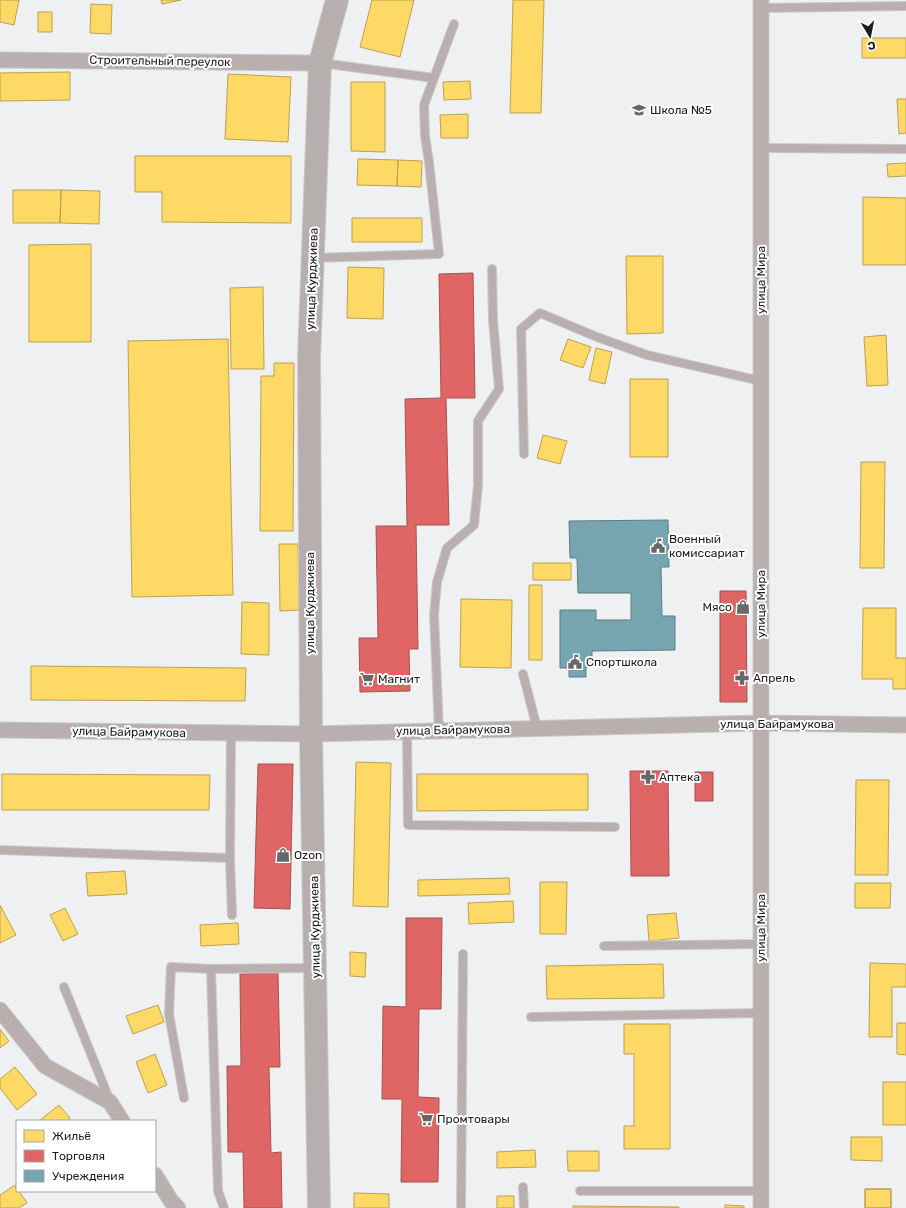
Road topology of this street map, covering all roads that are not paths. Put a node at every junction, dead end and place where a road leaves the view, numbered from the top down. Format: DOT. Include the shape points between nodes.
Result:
graph roads {
  1 [pos="337,0"];
  2 [pos="761,4"];
  3 [pos="906,6"];
  4 [pos="454,24"];
  5 [pos="0,60"];
  6 [pos="320,63"];
  7 [pos="434,78"];
  8 [pos="762,148"];
  9 [pos="906,148"];
  10 [pos="313,258"];
  11 [pos="492,269"];
  12 [pos="761,381"];
  13 [pos="524,454"];
  14 [pos="523,674"];
  15 [pos="761,723"];
  16 [pos="906,725"];
  17 [pos="537,728"];
  18 [pos="0,730"];
  19 [pos="407,731"];
  20 [pos="439,731"];
  21 [pos="231,733"];
  22 [pos="311,734"];
  23 [pos="615,827"];
  24 [pos="0,850"];
  25 [pos="230,858"];
  26 [pos="232,915"];
  27 [pos="761,944"];
  28 [pos="604,946"];
  29 [pos="463,954"];
  30 [pos="211,968"];
  31 [pos="315,968"];
  32 [pos="64,987"];
  33 [pos="0,1010"];
  34 [pos="761,1013"];
  35 [pos="531,1017"];
  36 [pos="184,1098"];
  37 [pos="110,1102"];
  38 [pos="121,1120"];
  39 [pos="156,1176"];
  40 [pos="523,1187"];
  41 [pos="580,1191"];
  42 [pos="761,1191"];
  43 [pos="178,1208"];
  44 [pos="224,1208"];
  45 [pos="319,1208"];
  46 [pos="461,1208"];
  47 [pos="524,1208"];
  48 [pos="761,1208"];
  1 -- 6 [label="street, улица Курджиева"];
  2 -- 3 [label="lane"];
  2 -- 8 [label="street, улица Мира"];
  4 -- 7 [label="lane"];
  5 -- 6 [label="street, Строительный переулок"];
  6 -- 7 [label="lane"];
  6 -- 10 [label="street, улица Курджиева"];
  7 -- 10 [label="lane" via="424,105 425,136 439,254"];
  8 -- 9 [label="lane"];
  8 -- 12 [label="street, улица Мира"];
  10 -- 22 [label="street, улица Курджиева" via="309,358"];
  11 -- 20 [label="lane" via="499,389 478,421 478,485 474,525 447,548 437,582 434,615"];
  12 -- 13 [label="lane" via="647,355 540,313 521,329"];
  12 -- 15 [label="street, улица Мира"];
  14 -- 17 [label="lane"];
  15 -- 16 [label="street, улица Байрамукова"];
  15 -- 17 [label="street, улица Байрамукова"];
  15 -- 27 [label="street, улица Мира"];
  17 -- 20 [label="street, улица Байрамукова"];
  18 -- 21 [label="street, улица Байрамукова"];
  19 -- 20 [label="street, улица Байрамукова"];
  19 -- 22 [label="street, улица Байрамукова"];
  19 -- 23 [label="lane" via="408,825"];
  21 -- 22 [label="street, улица Байрамукова"];
  21 -- 25 [label="lane"];
  22 -- 31 [label="street, улица Курджиева"];
  24 -- 25 [label="lane"];
  25 -- 26 [label="lane"];
  27 -- 28 [label="lane"];
  27 -- 34 [label="street, улица Мира"];
  29 -- 46 [label="lane"];
  30 -- 31 [label="lane"];
  30 -- 36 [label="lane" via="171,967 169,1014"];
  30 -- 44 [label="lane" via="218,1191"];
  31 -- 45 [label="street, улица Курджиева"];
  32 -- 37 [label="lane"];
  33 -- 37 [label="street" via="45,1066"];
  34 -- 35 [label="lane"];
  34 -- 42 [label="street, улица Мира"];
  37 -- 38 [label="street"];
  39 -- 43 [label="street"];
  40 -- 47 [label="lane"];
  41 -- 42 [label="lane"];
  42 -- 48 [label="street, улица Мира"];
}
